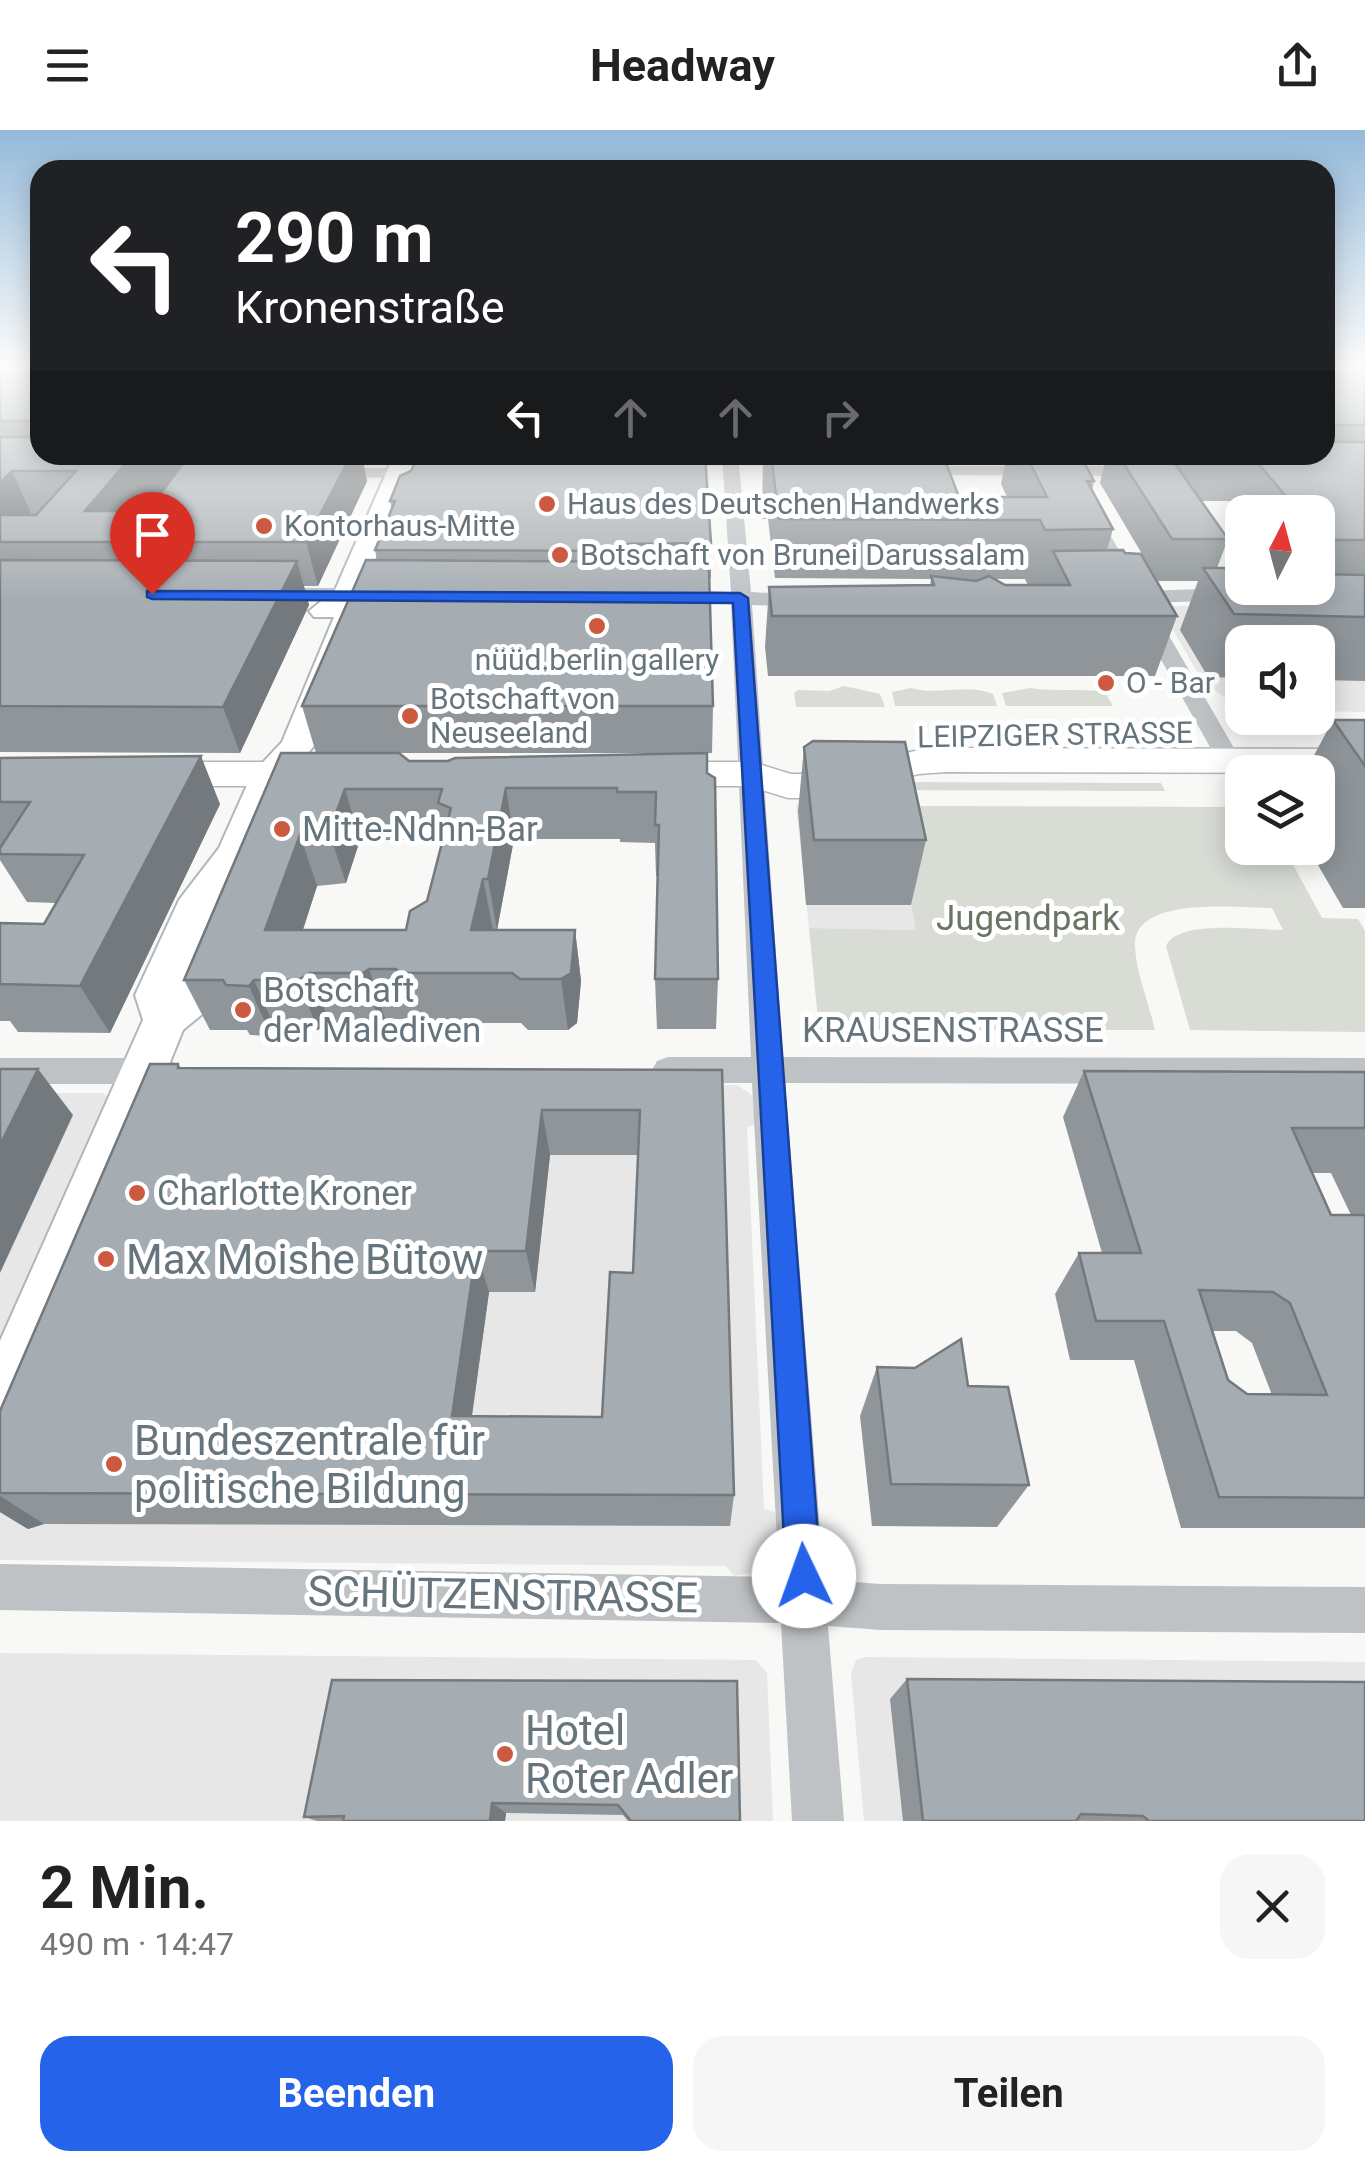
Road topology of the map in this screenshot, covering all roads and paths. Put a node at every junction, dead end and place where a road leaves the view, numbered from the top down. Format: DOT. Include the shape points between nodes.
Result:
graph roads {
  1 [pos="378,465"];
  2 [pos="402,465"];
  3 [pos="410,465"];
  4 [pos="1014,465"];
  5 [pos="1062,465"];
  6 [pos="1087,465"];
  7 [pos="740,466"];
  8 [pos="305,468"];
  9 [pos="443,469"];
  10 [pos="711,470"];
  11 [pos="896,470"];
  12 [pos="1166,471"];
  13 [pos="256,594"];
  14 [pos="347,594"];
  15 [pos="382,594"];
  16 [pos="648,595"];
  17 [pos="1225,595"];
  18 [pos="740,598"];
  19 [pos="1108,598"];
  20 [pos="1136,598"];
  21 [pos="837,601"];
  22 [pos="1365,732"];
  23 [pos="1220,746"];
  24 [pos="1365,761"];
  25 [pos="113,774"];
  26 [pos="270,774"];
  27 [pos="372,774"];
  28 [pos="607,774"];
  29 [pos="752,774"];
  30 [pos="635,1070"];
  31 [pos="769,1070"];
  32 [pos="0,1071"];
  33 [pos="144,1071"];
  34 [pos="194,1071"];
  35 [pos="1365,1071"];
  36 [pos="0,1408"];
  37 [pos="0,1587"];
  38 [pos="805,1604"];
  39 [pos="1365,1610"];
  40 [pos="818,1821"];
  1 -- 8 [label="street"];
  2 -- 14 [label="street"];
  3 -- 9 [label="street"];
  4 -- 11 [label="street"];
  5 -- 20 [label="street"];
  6 -- 12 [label="street"];
  7 -- 10 [label="street"];
  7 -- 18 [label="street"];
  13 -- 14 [label="street"];
  14 -- 15 [label="street"];
  14 -- 26 [label="street" via="352,611 297,746"];
  16 -- 18 [label="street"];
  17 -- 20 [label="street"];
  18 -- 21 [label="street"];
  18 -- 29 [label="street"];
  19 -- 20 [label="street"];
  20 -- 23 [label="street"];
  22 -- 23 [label="main road, LEIPZIGER STRASSE"];
  23 -- 24 [label="main road, LEIPZIGER STRASSE"];
  23 -- 29 [label="main road, LEIPZIGER STRASSE" via="919,762 814,786"];
  25 -- 26 [label="main road"];
  26 -- 27 [label="main road"];
  26 -- 33 [label="street" via="236,853 235,903 199,990 166,1020"];
  28 -- 29 [label="main road, LEIPZIGER STRASSE"];
  29 -- 31 [label="street"];
  30 -- 31 [label="street, KRAUSENSTRASSE"];
  31 -- 35 [label="street, KRAUSENSTRASSE"];
  31 -- 38 [label="street"];
  32 -- 33 [label="street"];
  33 -- 34 [label="street"];
  33 -- 36 [label="street"];
  37 -- 38 [label="street, SCHÜTZENSTRASSE"];
  38 -- 39 [label="street, SCHÜTZENSTRASSE"];
  38 -- 40 [label="street"];
}
